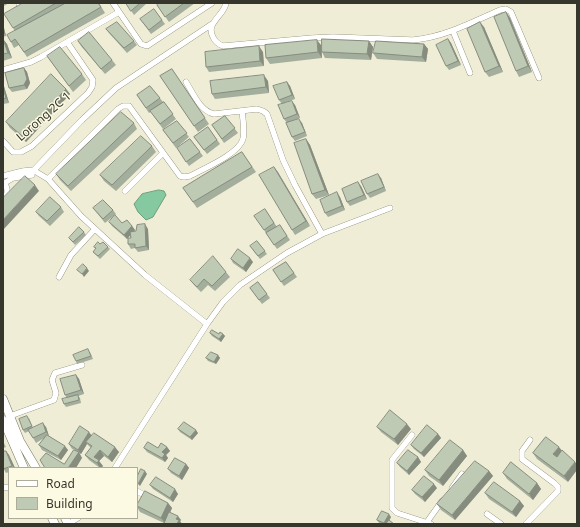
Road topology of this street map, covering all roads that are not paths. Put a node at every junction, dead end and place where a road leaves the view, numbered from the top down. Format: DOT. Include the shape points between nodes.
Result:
graph roads {
  1 [pos="113,3"];
  2 [pos="212,3"];
  3 [pos="226,3"];
  4 [pos="119,12"];
  5 [pos="212,24"];
  6 [pos="453,31"];
  7 [pos="67,42"];
  8 [pos="3,70"];
  9 [pos="470,73"];
  10 [pos="538,78"];
  11 [pos="186,82"];
  12 [pos="242,111"];
  13 [pos="3,141"];
  14 [pos="163,153"];
  15 [pos="31,172"];
  16 [pos="48,179"];
  17 [pos="4,181"];
  18 [pos="125,191"];
  19 [pos="3,198"];
  20 [pos="390,208"];
  21 [pos="95,229"];
  22 [pos="322,234"];
  23 [pos="59,277"];
  24 [pos="207,324"];
  25 [pos="82,365"];
  26 [pos="3,399"];
  27 [pos="6,418"];
  28 [pos="412,435"];
  29 [pos="530,440"];
  30 [pos="24,467"];
  31 [pos="35,467"];
  32 [pos="116,467"];
  33 [pos="462,474"];
  34 [pos="138,492"];
  35 [pos="449,492"];
  36 [pos="146,496"];
  37 [pos="445,498"];
  38 [pos="487,514"];
  39 [pos="429,523"];
  40 [pos="501,524"];
  41 [pos="526,524"];
  1 -- 4 [label="street"];
  2 -- 4 [label="street" via="147,46 141,44"];
  3 -- 5 [label="street" via="222,14"];
  4 -- 7 [label="street"];
  5 -- 6 [label="street" via="211,32 214,39 223,46 312,38 413,40"];
  5 -- 15 [label="street" via="116,88"];
  6 -- 9 [label="street"];
  6 -- 10 [label="street" via="506,9 511,12"];
  7 -- 8 [label="street" via="31,62"];
  7 -- 13 [label="street, Lorong 2C 1" via="92,80 92,87 32,146 21,152 13,152"];
  11 -- 12 [label="street" via="208,113"];
  12 -- 14 [label="street" via="244,132 243,141 238,149 190,176 180,176"];
  12 -- 22 [label="street" via="258,109 267,114 283,160"];
  14 -- 16 [label="street" via="129,106 123,106"];
  14 -- 18 [label="street"];
  15 -- 16 [label="street"];
  15 -- 17 [label="street"];
  16 -- 21 [label="street"];
  17 -- 19 [label="street" via="7,194"];
  20 -- 22 [label="street"];
  21 -- 23 [label="street" via="71,255"];
  21 -- 24 [label="street" via="156,285"];
  22 -- 24 [label="street" via="287,253 240,285"];
  24 -- 32 [label="street"];
  25 -- 27 [label="street" via="55,374 52,380 56,393 54,400"];
  26 -- 27 [label="main road"];
  27 -- 30 [label="main road"];
  27 -- 31 [label="main road"];
  28 -- 39 [label="street" via="392,460 392,508 396,513"];
  29 -- 41 [label="street" via="522,451 522,459 554,483 558,491"];
  33 -- 35 [label="street"];
  34 -- 36 [label="street"];
  37 -- 39 [label="street"];
  38 -- 40 [label="street"];
}
